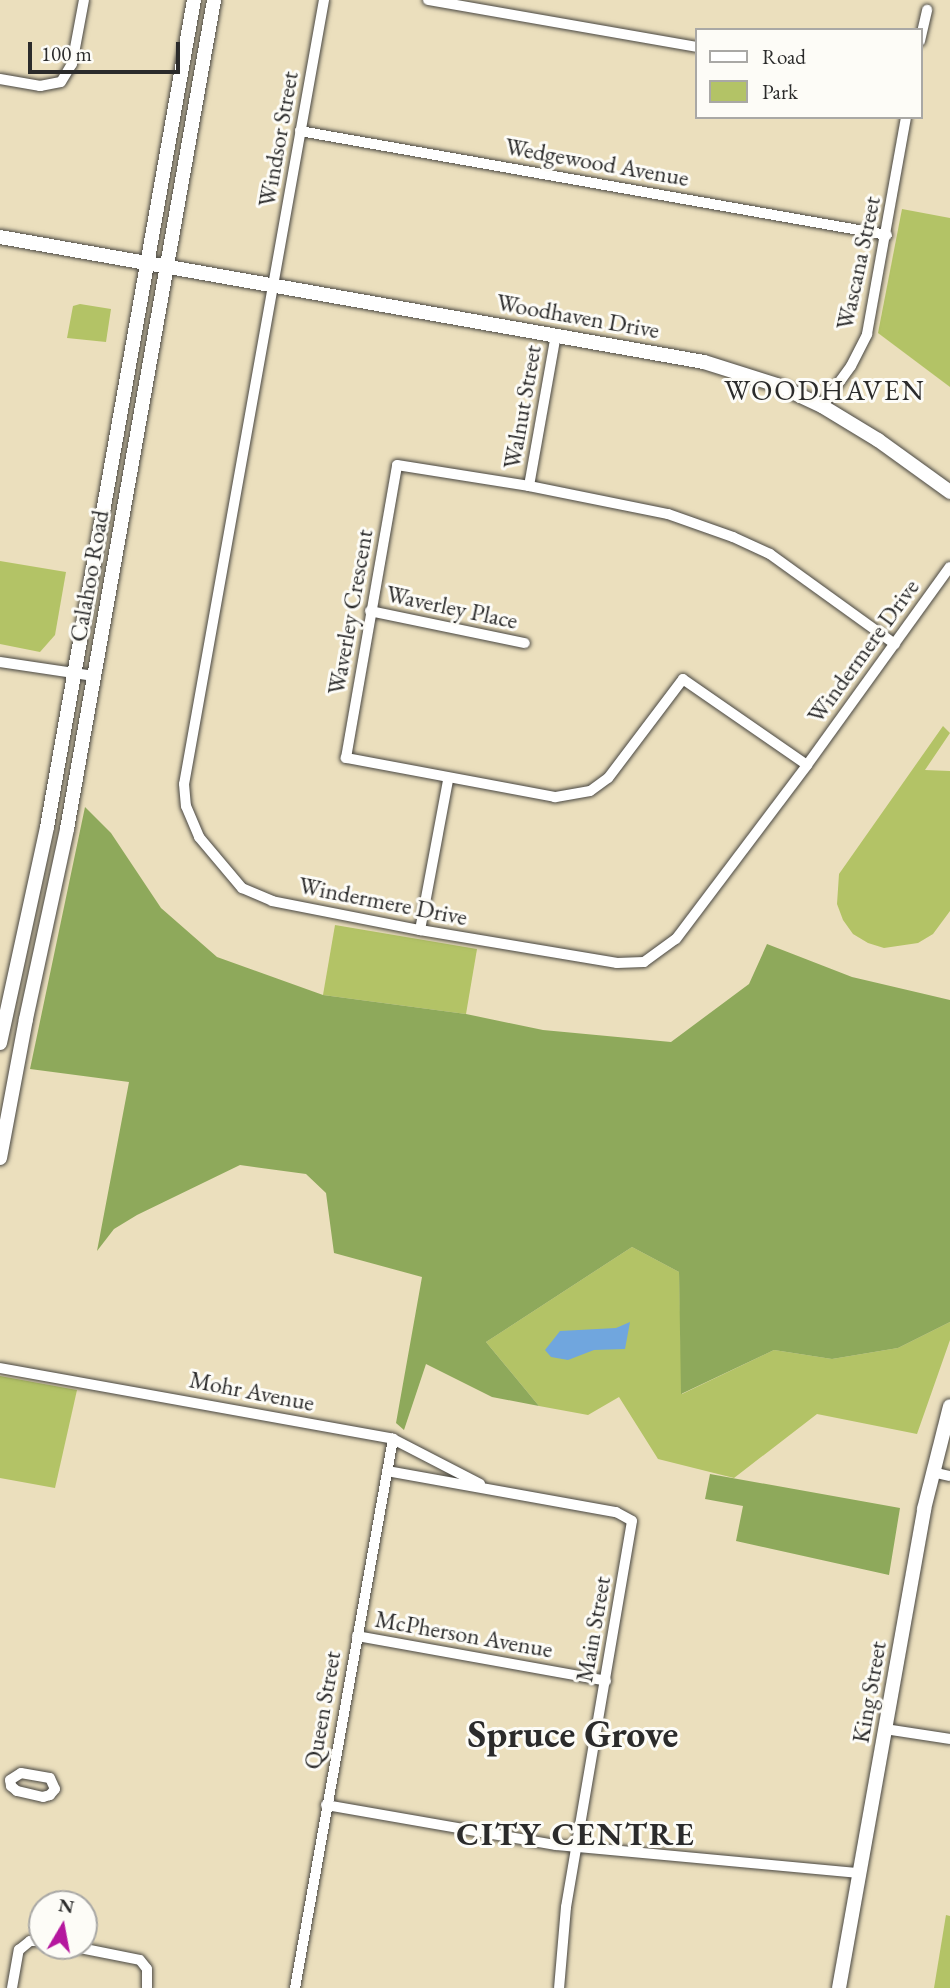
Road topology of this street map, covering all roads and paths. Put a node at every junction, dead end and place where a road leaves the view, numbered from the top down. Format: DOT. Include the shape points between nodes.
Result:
graph roads {
  1 [pos="84,0"];
  2 [pos="194,0"];
  3 [pos="214,0"];
  4 [pos="324,0"];
  5 [pos="428,0"];
  6 [pos="927,10"];
  7 [pos="922,32"];
  8 [pos="694,47"];
  9 [pos="0,79"];
  10 [pos="906,119"];
  11 [pos="300,131"];
  12 [pos="887,235"];
  13 [pos="0,237"];
  14 [pos="148,263"];
  15 [pos="168,267"];
  16 [pos="273,285"];
  17 [pos="556,335"];
  18 [pos="822,406"];
  19 [pos="529,486"];
  20 [pos="950,492"];
  21 [pos="950,567"];
  22 [pos="370,611"];
  23 [pos="524,643"];
  24 [pos="895,644"];
  25 [pos="0,662"];
  26 [pos="74,674"];
  27 [pos="94,676"];
  28 [pos="807,765"];
  29 [pos="447,780"];
  30 [pos="419,930"];
  31 [pos="0,1043"];
  32 [pos="0,1158"];
  33 [pos="0,1368"];
  34 [pos="950,1406"];
  35 [pos="393,1439"];
  36 [pos="387,1471"];
  37 [pos="932,1472"];
  38 [pos="950,1476"];
  39 [pos="487,1488"];
  40 [pos="633,1526"];
  41 [pos="357,1636"];
  42 [pos="606,1681"];
  43 [pos="885,1729"];
  44 [pos="950,1739"];
  45 [pos="326,1805"];
  46 [pos="576,1847"];
  47 [pos="860,1873"];
  48 [pos="28,1943"];
  49 [pos="98,1952"];
  50 [pos="12,1988"];
  51 [pos="147,1988"];
  52 [pos="295,1988"];
  53 [pos="559,1988"];
  54 [pos="839,1988"];
  1 -- 9 [label="street" via="72,64 61,82 40,86"];
  2 -- 14 [label="main road, Calahoo Road"];
  3 -- 15 [label="main road, Calahoo Road"];
  4 -- 11 [label="street, Windsor Street"];
  5 -- 8 [label="street"];
  6 -- 7 [label="street"];
  10 -- 12 [label="street, Wascana Street"];
  11 -- 12 [label="street, Wedgewood Avenue"];
  11 -- 16 [label="street, Windsor Street"];
  12 -- 18 [label="street, Wascana Street" via="867,334"];
  13 -- 14 [label="main road, Woodhaven Drive"];
  14 -- 15 [label="main road, Woodhaven Drive"];
  14 -- 26 [label="main road, Calahoo Road"];
  15 -- 16 [label="main road, Woodhaven Drive"];
  15 -- 27 [label="main road, Calahoo Road"];
  16 -- 17 [label="main road, Woodhaven Drive"];
  16 -- 30 [label="street, Windermere Drive" via="184,785 186,806 199,837 242,888 272,901"];
  17 -- 18 [label="main road, Woodhaven Drive" via="704,362 776,385"];
  17 -- 19 [label="street, Walnut Street"];
  18 -- 20 [label="main road, Woodhaven Drive"];
  19 -- 22 [label="street, Waverley Crescent" via="397,465"];
  19 -- 24 [label="street, Waverley Crescent" via="668,514 733,537 770,554"];
  21 -- 24 [label="street, Windermere Drive"];
  22 -- 23 [label="street, Waverley Place"];
  22 -- 29 [label="street, Waverley Crescent" via="346,758"];
  24 -- 28 [label="street, Windermere Drive"];
  25 -- 26 [label="street"];
  26 -- 27 [label="street"];
  26 -- 31 [label="main road, Calahoo Road" via="47,827"];
  27 -- 32 [label="main road, Calahoo Road"];
  28 -- 29 [label="street, Waverley Crescent" via="683,679 608,778 590,791 555,797"];
  28 -- 30 [label="street, Windermere Drive" via="676,939 644,962 617,963"];
  29 -- 30 [label="street"];
  33 -- 35 [label="street, Mohr Avenue"];
  34 -- 37 [label="main road, King Street"];
  35 -- 36 [label="street, Queen Street"];
  35 -- 39 [label="street, Mohr Avenue"];
  36 -- 39 [label="street, Mohr Avenue"];
  36 -- 41 [label="street, Queen Street"];
  37 -- 38 [label="street"];
  37 -- 43 [label="main road, King Street"];
  39 -- 40 [label="street, Mohr Avenue" via="616,1512 629,1518"];
  40 -- 42 [label="street, Main Street"];
  41 -- 42 [label="street, McPherson Avenue"];
  41 -- 45 [label="street, Queen Street"];
  42 -- 46 [label="street, Main Street"];
  43 -- 44 [label="street"];
  43 -- 47 [label="main road, King Street"];
  45 -- 46 [label="street"];
  45 -- 52 [label="street, Queen Street"];
  46 -- 47 [label="street"];
  46 -- 53 [label="street, Main Street"];
  47 -- 54 [label="main road, King Street"];
  48 -- 50 [label="street" via="19,1950"];
  49 -- 51 [label="street" via="140,1960 147,1969"];
}
